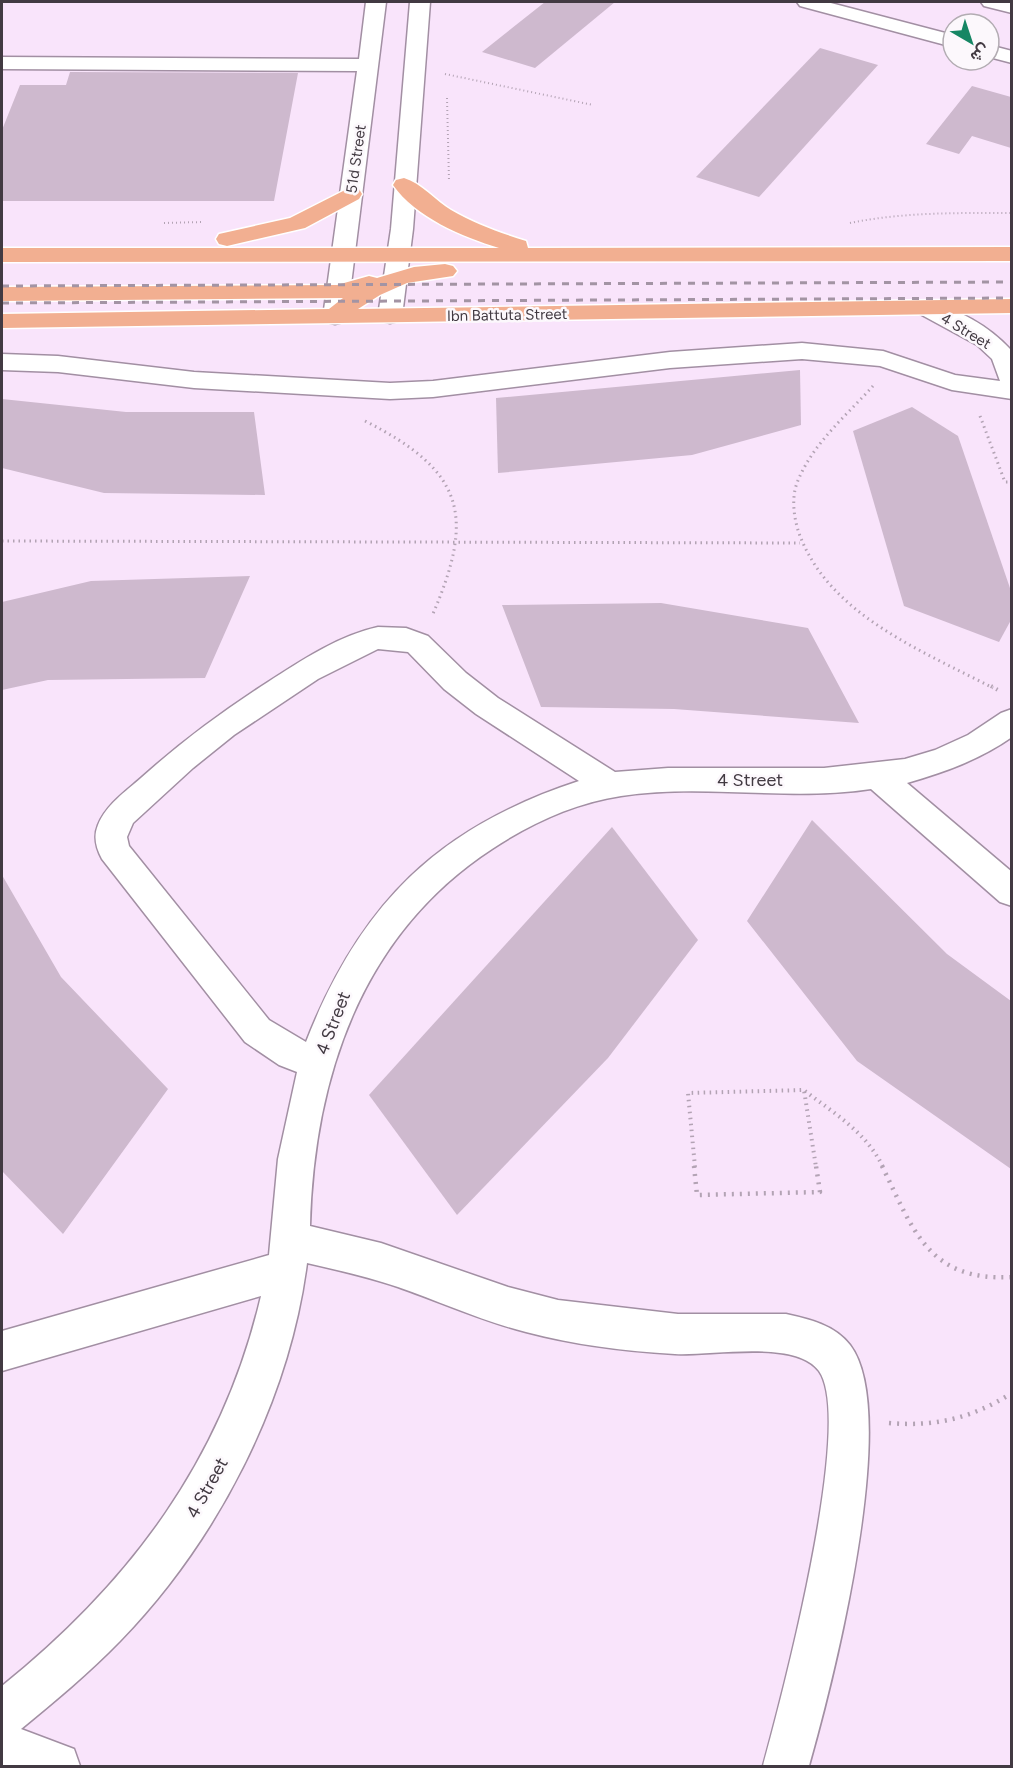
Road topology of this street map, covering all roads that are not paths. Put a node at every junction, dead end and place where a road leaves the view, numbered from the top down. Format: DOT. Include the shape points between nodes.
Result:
graph roads {
  1 [pos="376,2"];
  2 [pos="420,2"];
  3 [pos="807,2"];
  4 [pos="991,2"];
  5 [pos="1011,7"];
  6 [pos="941,38"];
  7 [pos="2,63"];
  8 [pos="369,65"];
  9 [pos="404,185"];
  10 [pos="351,194"];
  11 [pos="796,253"];
  12 [pos="127,254"];
  13 [pos="343,254"];
  14 [pos="396,254"];
  15 [pos="555,254"];
  16 [pos="1011,254"];
  17 [pos="2,255"];
  18 [pos="396,279"];
  19 [pos="338,292"];
  20 [pos="2,294"];
  21 [pos="1011,306"];
  22 [pos="928,309"];
  23 [pos="390,316"];
  24 [pos="335,317"];
  25 [pos="2,321"];
  26 [pos="1007,344"];
  27 [pos="2,362"];
  28 [pos="1011,380"];
  29 [pos="1011,391"];
  30 [pos="1006,707"];
  31 [pos="877,776"];
  32 [pos="610,785"];
  33 [pos="1011,892"];
  34 [pos="318,1061"];
  35 [pos="289,1254"];
  36 [pos="2,1351"];
  37 [pos="2,1715"];
  38 [pos="2,1744"];
  39 [pos="57,1767"];
  40 [pos="786,1767"];
  1 -- 8 [label="street, 51d Street"];
  2 -- 9 [label="street"];
  3 -- 6 [label="street"];
  4 -- 5 [label="street"];
  7 -- 8 [label="street"];
  8 -- 10 [label="street, 51d Street"];
  9 -- 14 [label="street" via="402,229"];
  9 -- 15 [label="main road" via="451,220 490,237"];
  10 -- 12 [label="main road" via="317,214 276,229"];
  10 -- 13 [label="street, 51d Street"];
  11 -- 15 [label="main road"];
  11 -- 16 [label="main road"];
  11 -- 18 [label="main road" via="733,267 433,272"];
  12 -- 13 [label="main road"];
  12 -- 17 [label="main road"];
  13 -- 14 [label="main road"];
  13 -- 19 [label="street, 51d Street"];
  14 -- 15 [label="main road"];
  14 -- 18 [label="street"];
  14 -- 19 [label="main road" via="393,264 375,280"];
  18 -- 23 [label="street"];
  18 -- 24 [label="main road" via="350,301"];
  19 -- 20 [label="main road"];
  19 -- 24 [label="street, 51d Street"];
  21 -- 22 [label="main road, Ibn Battuta Street"];
  22 -- 23 [label="main road, Ibn Battuta Street"];
  22 -- 26 [label="street, 4 Street"];
  23 -- 24 [label="main road, Ibn Battuta Street"];
  24 -- 25 [label="main road, Ibn Battuta Street"];
  26 -- 28 [label="street, 4 Street"];
  27 -- 29 [label="street" via="58,364 194,380 390,391 660,361 802,351 875,358 973,387"];
  30 -- 31 [label="street, 4 Street" via="978,744 948,758"];
  31 -- 32 [label="street, 4 Street"];
  31 -- 33 [label="street"];
  32 -- 34 [label="street, 4 Street" via="531,812 460,854 428,880 398,910 356,970 331,1019"];
  32 -- 34 [label="street" via="487,706 417,644 392,637 364,641 308,671 223,727 122,814 113,831 113,849 120,859 257,1031 292,1054"];
  34 -- 35 [label="street, 4 Street" via="296,1165"];
  35 -- 36 [label="street"];
  35 -- 37 [label="street, 4 Street" via="274,1329 255,1390 240,1429 194,1515 151,1576 99,1634"];
  35 -- 40 [label="street" via="408,1271 497,1304 591,1326 688,1335 805,1336 837,1358 846,1376 850,1418 842,1505 828,1595"];
  38 -- 39 [label="street"];
}
